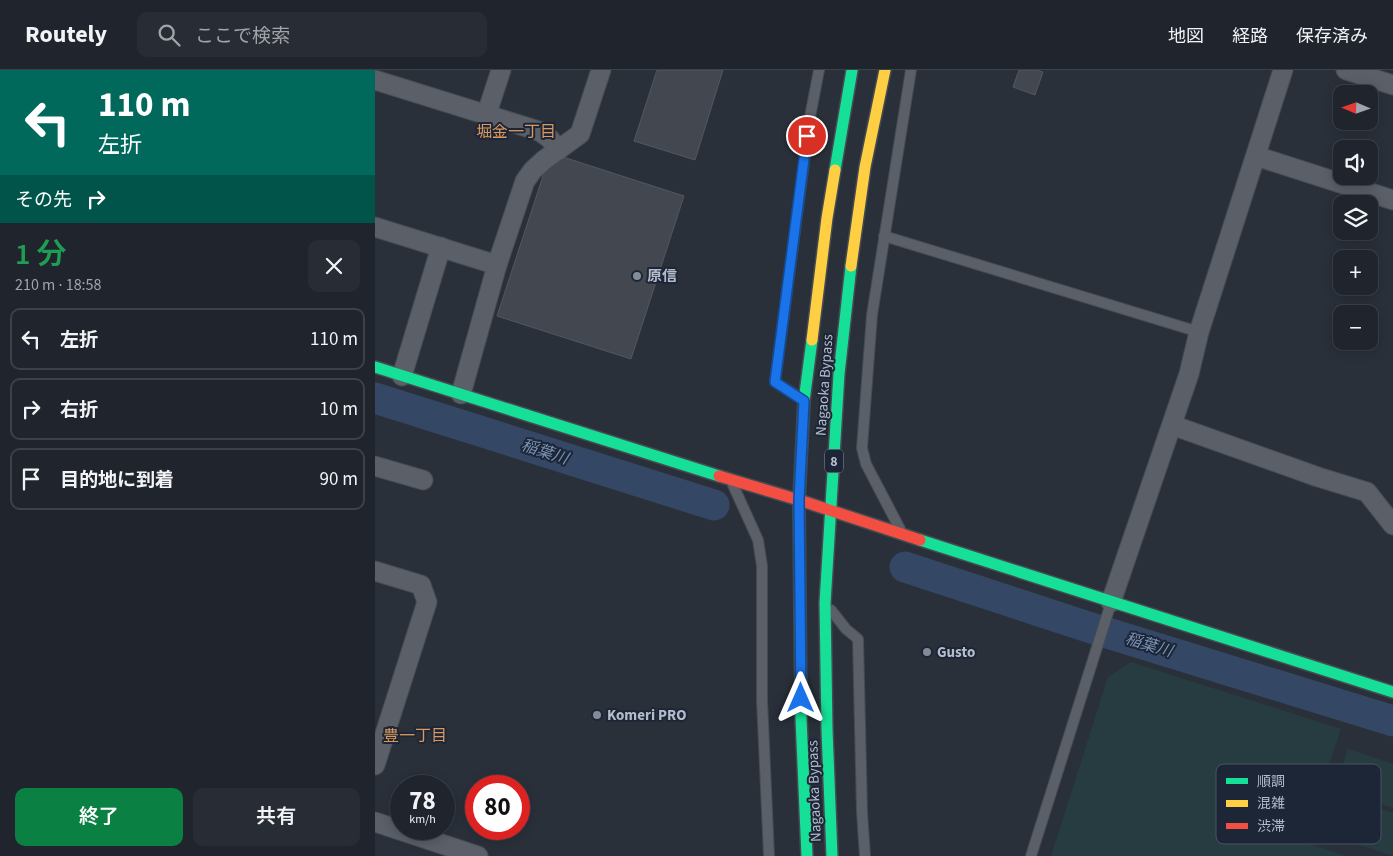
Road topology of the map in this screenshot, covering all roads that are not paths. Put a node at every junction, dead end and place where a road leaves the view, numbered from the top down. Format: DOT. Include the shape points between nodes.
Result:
graph roads {
  1 [pos="501,70"];
  2 [pos="601,70"];
  3 [pos="819,70"];
  4 [pos="851,70"];
  5 [pos="885,70"];
  6 [pos="911,70"];
  7 [pos="1283,70"];
  8 [pos="1346,70"];
  9 [pos="388,78"];
  10 [pos="1393,85"];
  11 [pos="487,113"];
  12 [pos="559,150"];
  13 [pos="1256,156"];
  14 [pos="1393,200"];
  15 [pos="375,227"];
  16 [pos="884,236"];
  17 [pos="441,247"];
  18 [pos="497,265"];
  19 [pos="1199,332"];
  20 [pos="375,367"];
  21 [pos="402,376"];
  22 [pos="461,394"];
  23 [pos="804,401"];
  24 [pos="1173,426"];
  25 [pos="375,466"];
  26 [pos="423,480"];
  27 [pos="731,480"];
  28 [pos="799,500"];
  29 [pos="831,512"];
  30 [pos="1393,525"];
  31 [pos="903,535"];
  32 [pos="375,571"];
  33 [pos="1111,602"];
  34 [pos="825,603"];
  35 [pos="1393,692"];
  36 [pos="382,720"];
  37 [pos="375,765"];
  38 [pos="375,822"];
  39 [pos="478,856"];
  40 [pos="769,856"];
  41 [pos="807,856"];
  42 [pos="832,856"];
  43 [pos="865,856"];
  44 [pos="1031,856"];
  1 -- 11 [label="street"];
  2 -- 12 [label="street" via="581,134"];
  3 -- 23 [label="lane" via="775,382"];
  4 -- 23 [label="main road, Nagaoka Bypass" via="827,218"];
  5 -- 29 [label="main road, Nagaoka Bypass / 8" via="865,167 851,262 839,374"];
  6 -- 16 [label="lane"];
  7 -- 13 [label="street"];
  8 -- 10 [label="street"];
  9 -- 11 [label="street"];
  11 -- 12 [label="street" via="539,131"];
  12 -- 18 [label="street" via="533,170 525,181"];
  13 -- 14 [label="street"];
  13 -- 19 [label="street"];
  15 -- 17 [label="street"];
  16 -- 19 [label="lane"];
  16 -- 31 [label="lane" via="872,315 862,448 866,464"];
  17 -- 18 [label="street"];
  17 -- 21 [label="street"];
  18 -- 22 [label="street"];
  19 -- 24 [label="street"];
  20 -- 21 [label="main road"];
  21 -- 22 [label="main road"];
  22 -- 27 [label="main road"];
  23 -- 28 [label="main road, Nagaoka Bypass"];
  24 -- 30 [label="street" via="1367,492"];
  24 -- 33 [label="street"];
  25 -- 26 [label="street"];
  27 -- 28 [label="main road"];
  27 -- 40 [label="lane" via="758,540 762,566 762,700"];
  28 -- 29 [label="main road"];
  28 -- 41 [label="main road, Nagaoka Bypass" via="801,718"];
  29 -- 31 [label="main road"];
  29 -- 34 [label="main road, Nagaoka Bypass / 8"];
  31 -- 33 [label="main road"];
  32 -- 36 [label="street" via="421,585 427,602"];
  33 -- 35 [label="main road"];
  33 -- 44 [label="lane"];
  34 -- 42 [label="main road, Nagaoka Bypass / 8"];
  34 -- 43 [label="lane" via="857,639"];
  36 -- 37 [label="street"];
  38 -- 39 [label="street"];
}
